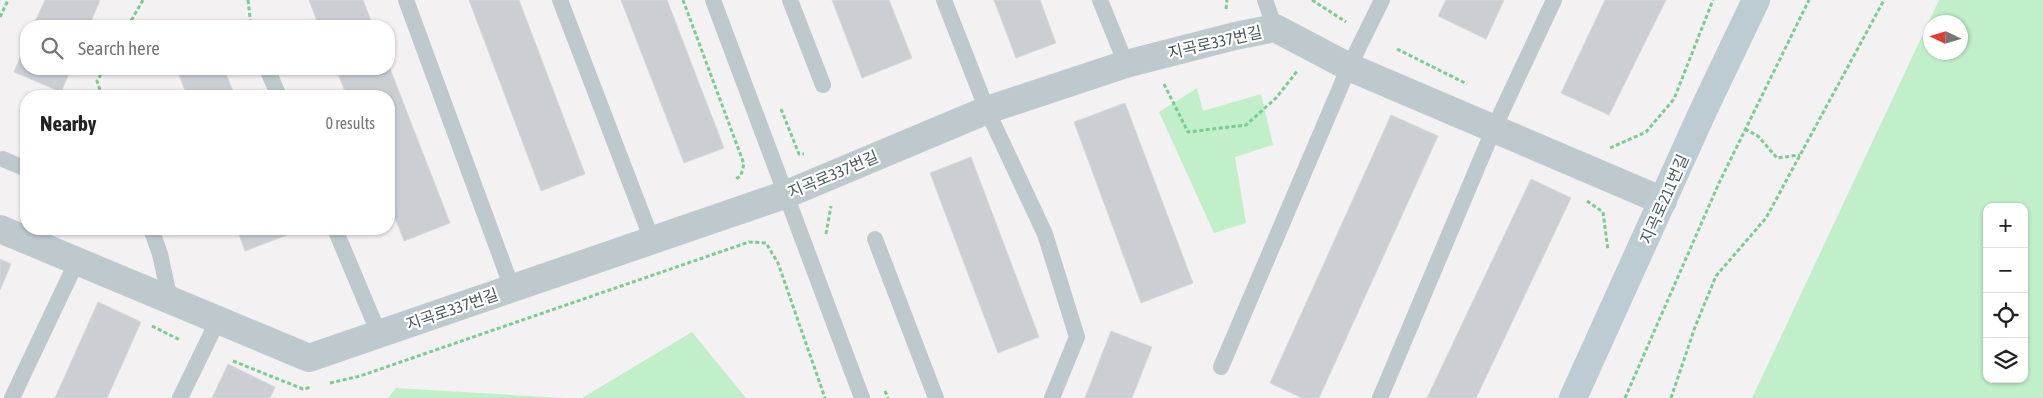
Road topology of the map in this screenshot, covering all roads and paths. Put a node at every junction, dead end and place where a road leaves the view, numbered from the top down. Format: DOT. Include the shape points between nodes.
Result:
graph roads {
  1 [pos="8,0"];
  2 [pos="143,0"];
  3 [pos="248,0"];
  4 [pos="406,0"];
  5 [pos="560,0"];
  6 [pos="683,0"];
  7 [pos="713,0"];
  8 [pos="790,0"];
  9 [pos="944,0"];
  10 [pos="1100,0"];
  11 [pos="1265,0"];
  12 [pos="1312,0"];
  13 [pos="1382,0"];
  14 [pos="1554,0"];
  15 [pos="1713,0"];
  16 [pos="1756,0"];
  17 [pos="1809,0"];
  18 [pos="1884,0"];
  19 [pos="0,18"];
  20 [pos="131,20"];
  21 [pos="251,20"];
  22 [pos="1347,22"];
  23 [pos="1275,28"];
  24 [pos="1397,49"];
  25 [pos="1126,64"];
  26 [pos="1295,65"];
  27 [pos="1349,67"];
  28 [pos="100,75"];
  29 [pos="270,75"];
  30 [pos="1173,81"];
  31 [pos="1164,84"];
  32 [pos="823,85"];
  33 [pos="1155,86"];
  34 [pos="1471,86"];
  35 [pos="100,90"];
  36 [pos="276,90"];
  37 [pos="987,110"];
  38 [pos="1494,128"];
  39 [pos="1745,129"];
  40 [pos="1631,138"];
  41 [pos="1800,155"];
  42 [pos="3,159"];
  43 [pos="20,166"];
  44 [pos="732,184"];
  45 [pos="787,194"];
  46 [pos="1663,201"];
  47 [pos="0,229"];
  48 [pos="153,235"];
  49 [pos="338,235"];
  50 [pos="875,239"];
  51 [pos="652,240"];
  52 [pos="77,261"];
  53 [pos="778,263"];
  54 [pos="512,288"];
  55 [pos="170,300"];
  56 [pos="218,320"];
  57 [pos="379,334"];
  58 [pos="1221,367"];
  59 [pos="12,398"];
  60 [pos="180,398"];
  61 [pos="825,398"];
  62 [pos="862,398"];
  63 [pos="936,398"];
  64 [pos="1052,398"];
  65 [pos="1380,398"];
  66 [pos="1573,398"];
  67 [pos="1625,398"];
  68 [pos="1671,398"];
  1 -- 19 [label="path"];
  2 -- 20 [label="path"];
  3 -- 21 [label="path"];
  4 -- 54 [label="lane"];
  5 -- 51 [label="lane"];
  6 -- 44 [label="path" via="744,164 741,175"];
  7 -- 45 [label="lane"];
  8 -- 32 [label="lane"];
  9 -- 37 [label="lane"];
  10 -- 25 [label="lane"];
  11 -- 23 [label="lane"];
  12 -- 22 [label="path"];
  13 -- 27 [label="lane"];
  14 -- 38 [label="lane"];
  15 -- 40 [label="path" via="1674,99 1646,132"];
  16 -- 46 [label="main road, 지곡로211번길"];
  17 -- 39 [label="path"];
  18 -- 41 [label="path"];
  23 -- 25 [label="street, 지곡로337번길"];
  23 -- 27 [label="street, 지곡로337번길"];
  24 -- 34 [label="path"];
  25 -- 37 [label="street, 지곡로337번길"];
  26 -- 31 [label="path" via="1300,68 1276,98 1246,126 1188,132"];
  27 -- 38 [label="street, 지곡로337번길"];
  27 -- 58 [label="lane"];
  28 -- 35 [label="path" via="97,80"];
  29 -- 36 [label="lane"];
  30 -- 31 [label="path"];
  31 -- 33 [label="path"];
  37 -- 45 [label="street, 지곡로337번길"];
  37 -- 64 [label="lane" via="1045,234 1077,337"];
  38 -- 46 [label="street, 지곡로337번길"];
  38 -- 65 [label="lane"];
  39 -- 41 [label="path" via="1758,136 1777,158"];
  39 -- 67 [label="path"];
  41 -- 68 [label="path" via="1766,218 1716,276"];
  42 -- 43 [label="lane"];
  45 -- 51 [label="street, 지곡로337번길"];
  45 -- 62 [label="lane"];
  46 -- 66 [label="main road, 지곡로211번길"];
  47 -- 52 [label="street, 지곡로337번길"];
  48 -- 55 [label="lane"];
  49 -- 57 [label="lane"];
  50 -- 63 [label="lane"];
  51 -- 54 [label="street, 지곡로337번길"];
  52 -- 55 [label="street, 지곡로337번길"];
  52 -- 59 [label="lane"];
  53 -- 61 [label="path"];
  54 -- 57 [label="street, 지곡로337번길"];
  55 -- 56 [label="street, 지곡로337번길"];
  56 -- 57 [label="street, 지곡로337번길" via="309,358"];
  56 -- 60 [label="lane"];
}
